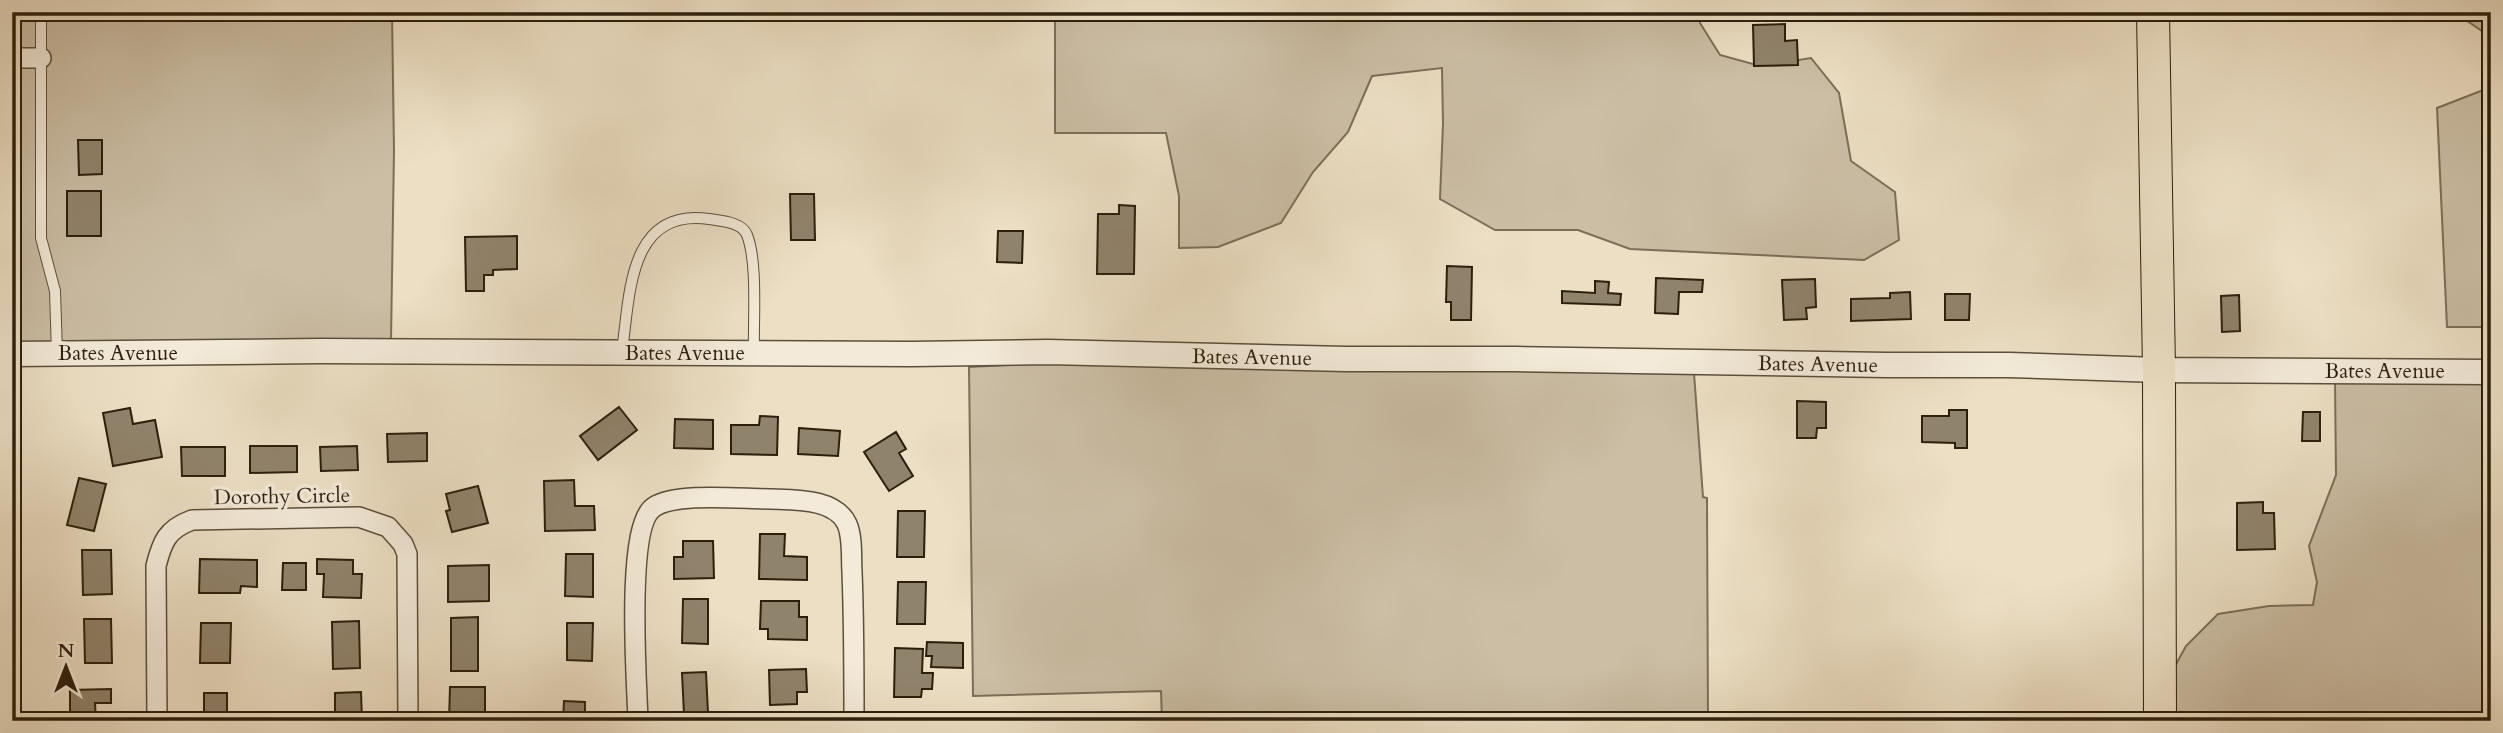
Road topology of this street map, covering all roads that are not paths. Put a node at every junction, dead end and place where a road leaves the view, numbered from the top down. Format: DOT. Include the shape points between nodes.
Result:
graph roads {
  1 [pos="41,12"];
  2 [pos="2153,12"];
  3 [pos="12,58"];
  4 [pos="41,58"];
  5 [pos="622,352"];
  6 [pos="57,353"];
  7 [pos="754,353"];
  8 [pos="12,354"];
  9 [pos="2159,370"];
  10 [pos="2491,372"];
  11 [pos="158,721"];
  12 [pos="408,721"];
  13 [pos="638,721"];
  14 [pos="854,721"];
  15 [pos="2160,721"];
  1 -- 4 [label="lane"];
  2 -- 9 [label="main road"];
  3 -- 4 [label="street"];
  4 -- 6 [label="lane" via="41,238 55,291"];
  5 -- 6 [label="street, Bates Avenue"];
  5 -- 7 [label="street, Bates Avenue"];
  5 -- 7 [label="lane" via="631,284 643,246 667,224 701,218 739,226 746,232"];
  6 -- 8 [label="street, Bates Avenue"];
  7 -- 9 [label="street, Bates Avenue" via="1048,352"];
  9 -- 10 [label="street, Bates Avenue"];
  9 -- 15 [label="main road"];
  11 -- 12 [label="street, Dorothy Circle" via="156,566 169,534 192,520 346,517 388,527 407,554"];
  13 -- 14 [label="street" via="635,573 640,536 654,507 698,498 808,502 835,509 843,517 851,549"];
}
